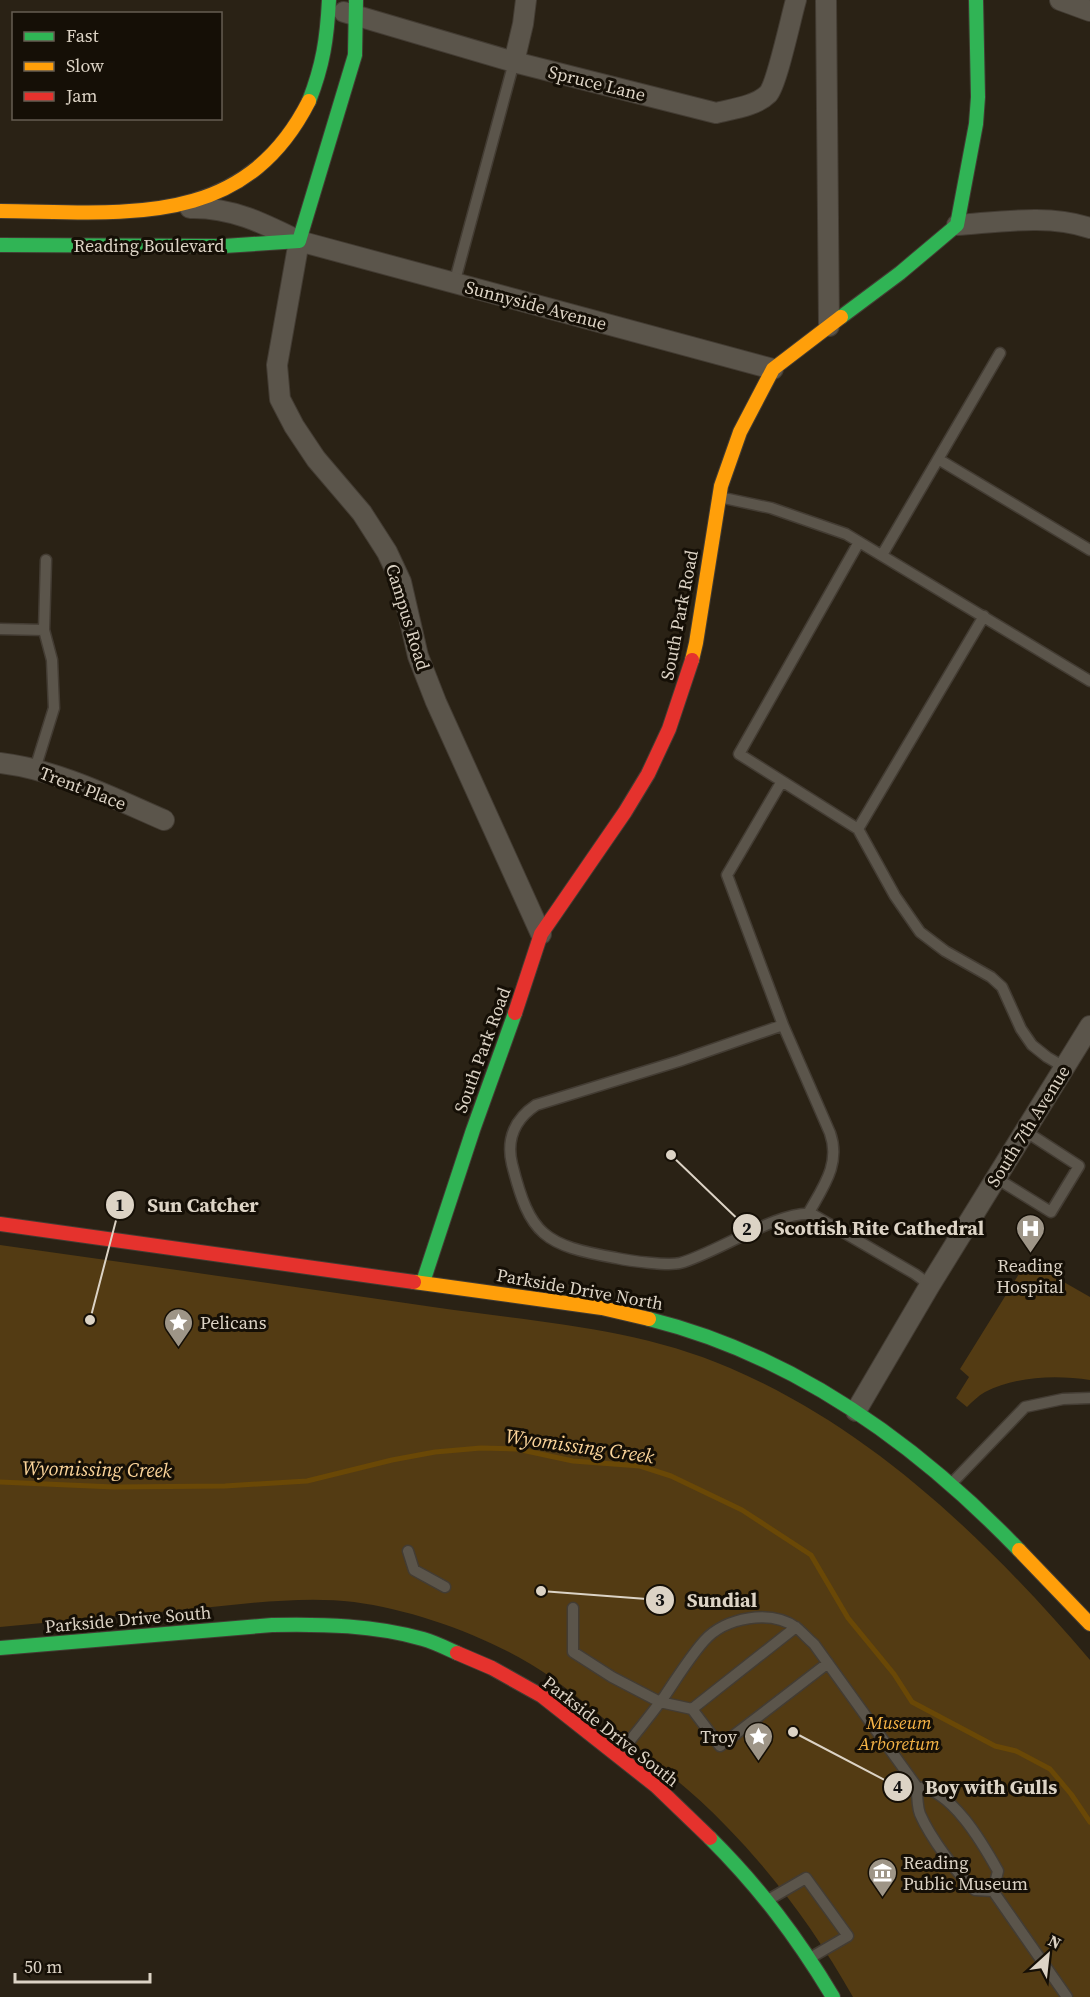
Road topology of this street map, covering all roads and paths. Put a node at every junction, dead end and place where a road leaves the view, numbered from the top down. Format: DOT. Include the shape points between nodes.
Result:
graph roads {
  1 [pos="526,0"];
  2 [pos="796,0"];
  3 [pos="826,0"];
  4 [pos="976,0"];
  5 [pos="1060,0"];
  6 [pos="329,5"];
  7 [pos="1087,7"];
  8 [pos="356,8"];
  9 [pos="514,62"];
  10 [pos="325,104"];
  11 [pos="142,210"];
  12 [pos="0,211"];
  13 [pos="957,225"];
  14 [pos="1090,228"];
  15 [pos="299,241"];
  16 [pos="0,245"];
  17 [pos="454,284"];
  18 [pos="829,326"];
  19 [pos="1000,353"];
  20 [pos="773,369"];
  21 [pos="938,459"];
  22 [pos="719,497"];
  23 [pos="859,542"];
  24 [pos="1090,550"];
  25 [pos="882,555"];
  26 [pos="46,561"];
  27 [pos="984,616"];
  28 [pos="0,629"];
  29 [pos="44,630"];
  30 [pos="1090,681"];
  31 [pos="0,763"];
  32 [pos="35,769"];
  33 [pos="782,781"];
  34 [pos="164,820"];
  35 [pos="858,828"];
  36 [pos="541,934"];
  37 [pos="783,1025"];
  38 [pos="1090,1026"];
  39 [pos="1064,1067"];
  40 [pos="1025,1131"];
  41 [pos="996,1178"];
  42 [pos="808,1214"];
  43 [pos="0,1224"];
  44 [pos="423,1282"];
  45 [pos="930,1285"];
  46 [pos="1090,1398"];
  47 [pos="856,1411"];
  48 [pos="950,1485"];
  49 [pos="408,1551"];
  50 [pos="445,1587"];
  51 [pos="573,1608"];
  52 [pos="1087,1615"];
  53 [pos="796,1627"];
  54 [pos="0,1648"];
  55 [pos="828,1663"];
  56 [pos="660,1702"];
  57 [pos="692,1709"];
  58 [pos="618,1755"];
  59 [pos="917,1787"];
  60 [pos="993,1891"];
  61 [pos="768,1900"];
  62 [pos="810,1959"];
  63 [pos="833,1997"];
  64 [pos="1067,1997"];
  1 -- 9 [label="street"];
  2 -- 9 [label="street, Spruce Lane" via="769,93 747,105 716,113"];
  3 -- 18 [label="street"];
  4 -- 13 [label="street" via="976,124"];
  5 -- 7 [label="street"];
  6 -- 8 [label="street, Spruce Lane"];
  6 -- 10 [label="street, Reading Boulevard" via="323,63"];
  8 -- 9 [label="street, Spruce Lane"];
  8 -- 10 [label="street, Reading Boulevard" via="355,55"];
  9 -- 17 [label="lane"];
  10 -- 11 [label="street, Reading Boulevard" via="301,120 262,167 237,184 179,206"];
  10 -- 15 [label="street, Reading Boulevard"];
  11 -- 12 [label="street, Reading Boulevard"];
  11 -- 15 [label="street, Reading Boulevard" via="225,210"];
  13 -- 14 [label="street" via="1039,220"];
  13 -- 18 [label="street, South Park Road"];
  15 -- 16 [label="street, Reading Boulevard" via="224,246"];
  15 -- 17 [label="street, Sunnyside Avenue"];
  15 -- 36 [label="street, Campus Road" via="277,365 280,399 316,459 362,513 387,552 401,582 418,656 436,702"];
  17 -- 20 [label="street, Sunnyside Avenue"];
  18 -- 20 [label="street, South Park Road"];
  19 -- 21 [label="lane"];
  20 -- 22 [label="street, South Park Road" via="740,432"];
  21 -- 24 [label="lane"];
  21 -- 25 [label="lane"];
  22 -- 23 [label="lane" via="771,508 834,529"];
  22 -- 36 [label="street, South Park Road" via="696,643 669,729 625,812"];
  23 -- 25 [label="lane"];
  23 -- 33 [label="lane" via="739,754"];
  25 -- 27 [label="lane"];
  26 -- 29 [label="lane"];
  27 -- 30 [label="lane"];
  27 -- 35 [label="lane"];
  28 -- 29 [label="lane"];
  29 -- 32 [label="lane" via="52,660 54,708"];
  31 -- 32 [label="street, Trent Place"];
  32 -- 34 [label="street, Trent Place"];
  33 -- 35 [label="lane"];
  33 -- 37 [label="lane" via="727,875"];
  35 -- 39 [label="lane" via="895,896 920,932 992,977 1002,987 1032,1045"];
  36 -- 44 [label="street, South Park Road"];
  37 -- 42 [label="lane" via="834,1150 831,1172"];
  37 -- 42 [label="lane" via="536,1106 517,1122 509,1144 510,1158 519,1195 529,1217 542,1232 558,1244 626,1260 679,1263 780,1221"];
  38 -- 39 [label="street, South 7th Avenue"];
  39 -- 40 [label="street, South 7th Avenue"];
  40 -- 41 [label="street, South 7th Avenue"];
  40 -- 41 [label="lane" via="1079,1166 1074,1175 1051,1212"];
  41 -- 45 [label="street, South 7th Avenue"];
  42 -- 45 [label="lane"];
  43 -- 44 [label="street, Parkside Drive North"];
  44 -- 47 [label="street, Parkside Drive North" via="602,1308 675,1324 760,1357"];
  45 -- 47 [label="street, South 7th Avenue"];
  46 -- 48 [label="lane" via="1025,1407"];
  47 -- 48 [label="street, Parkside Drive North"];
  48 -- 52 [label="street, Parkside Drive North" via="992,1520"];
  49 -- 50 [label="lane" via="414,1570"];
  51 -- 56 [label="lane" via="573,1652"];
  53 -- 55 [label="lane"];
  53 -- 56 [label="lane" via="763,1617 724,1625 705,1639"];
  53 -- 57 [label="lane"];
  54 -- 58 [label="street, Parkside Drive South" via="272,1625 362,1628 424,1639 492,1668 542,1696"];
  55 -- 57 [label="lane" via="720,1746"];
  55 -- 59 [label="lane"];
  56 -- 57 [label="lane"];
  56 -- 58 [label="lane"];
  58 -- 61 [label="street, Parkside Drive South" via="656,1786"];
  59 -- 60 [label="lane" via="920,1812 927,1827 964,1880 975,1890"];
  59 -- 60 [label="lane" via="940,1794 984,1845 998,1871"];
  60 -- 64 [label="lane"];
  61 -- 62 [label="street, Parkside Drive South"];
  61 -- 62 [label="lane" via="806,1878 848,1936"];
  62 -- 63 [label="street, Parkside Drive South"];
}
